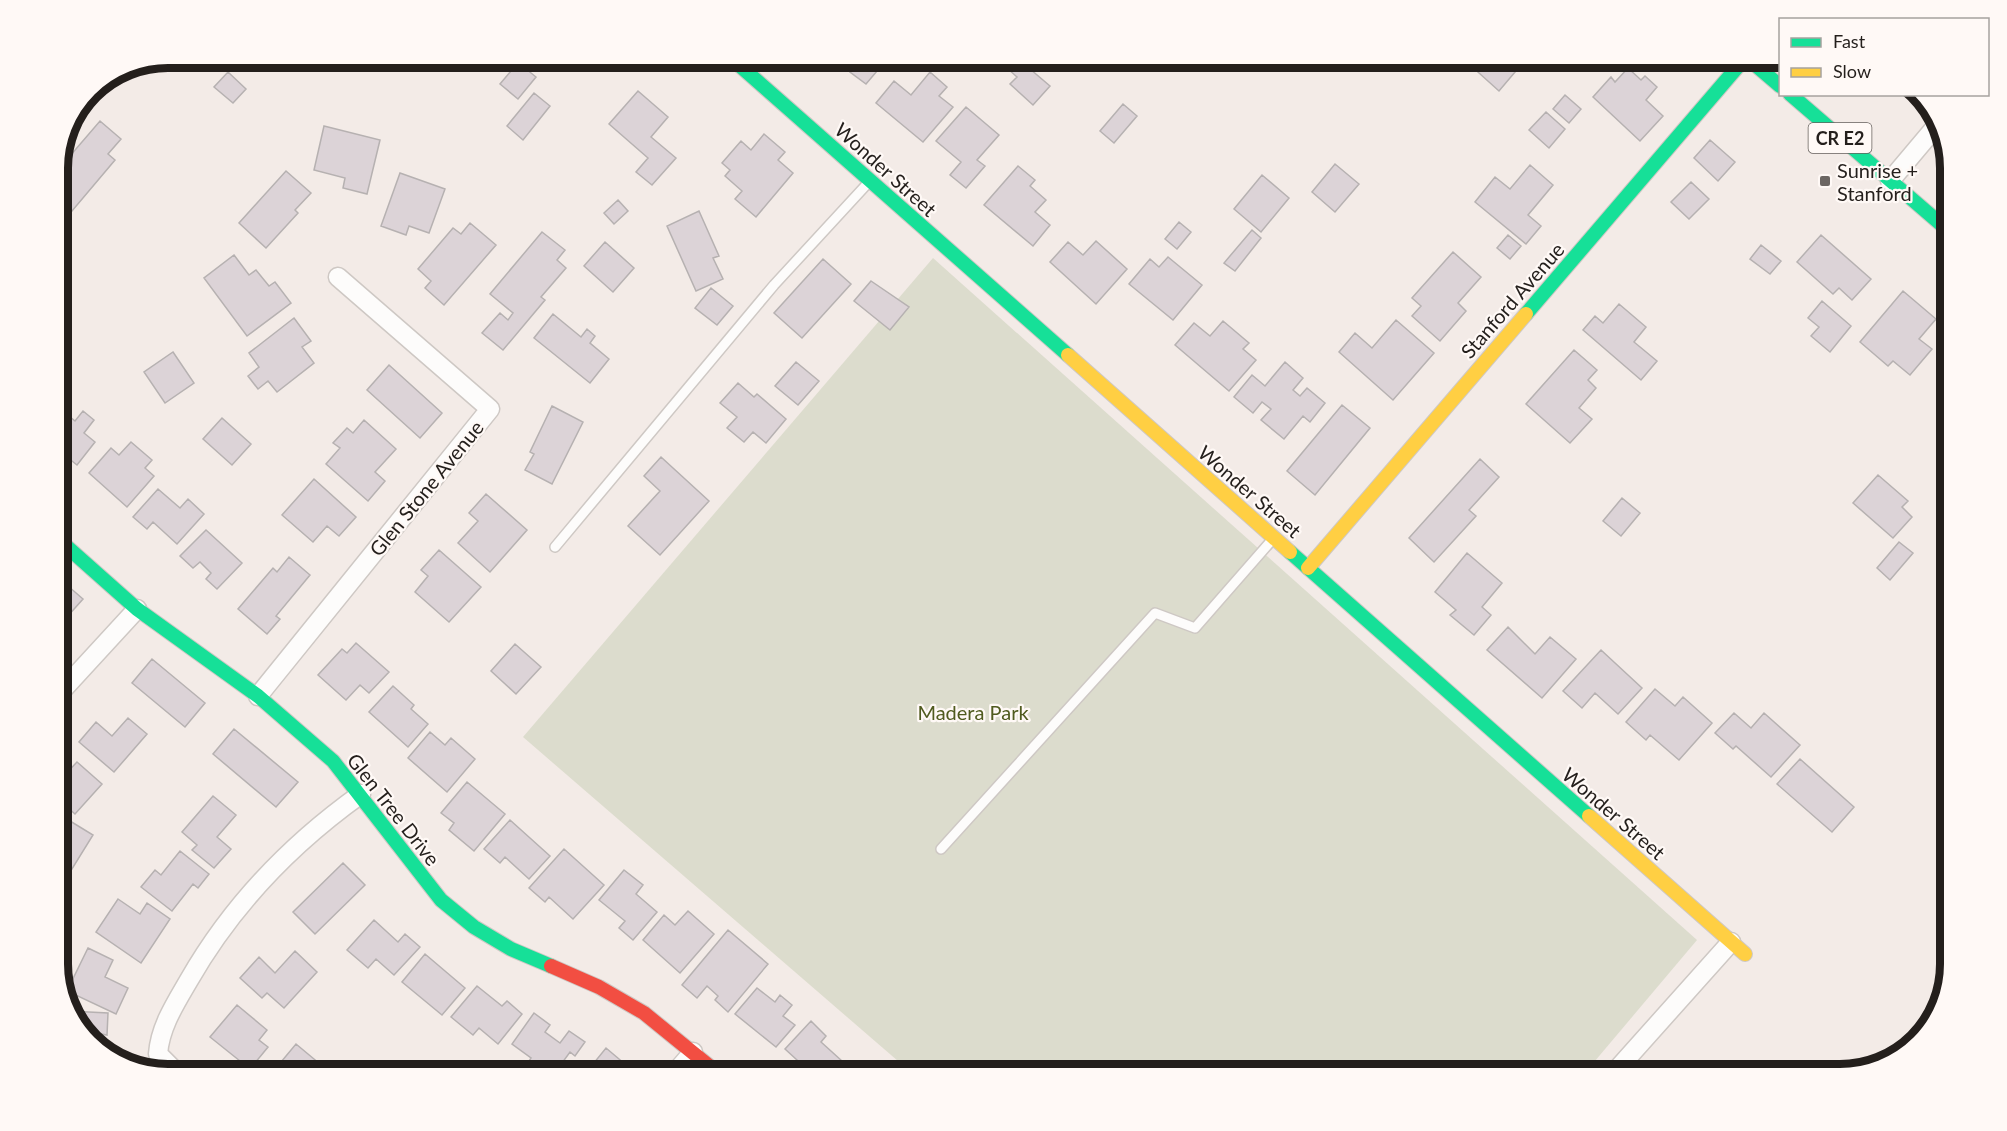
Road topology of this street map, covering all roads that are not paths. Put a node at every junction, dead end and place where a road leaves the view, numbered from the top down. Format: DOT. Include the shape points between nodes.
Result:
graph roads {
  1 [pos="742,68"];
  2 [pos="1737,68"];
  3 [pos="1759,68"];
  4 [pos="1779,85"];
  5 [pos="1792,96"];
  6 [pos="1932,131"];
  7 [pos="870,181"];
  8 [pos="1890,181"];
  9 [pos="1939,223"];
  10 [pos="338,277"];
  11 [pos="1274,538"];
  12 [pos="68,547"];
  13 [pos="555,547"];
  14 [pos="1308,568"];
  15 [pos="137,609"];
  16 [pos="68,684"];
  17 [pos="258,696"];
  18 [pos="361,794"];
  19 [pos="941,849"];
  20 [pos="1731,942"];
  21 [pos="1745,954"];
  22 [pos="693,1052"];
  23 [pos="168,1064"];
  24 [pos="683,1064"];
  25 [pos="707,1064"];
  26 [pos="1622,1064"];
  1 -- 7 [label="street, Wonder Street"];
  2 -- 14 [label="street, Stanford Avenue"];
  3 -- 4 [label="street"];
  5 -- 8 [label="street, CR E2"];
  6 -- 8 [label="street"];
  7 -- 11 [label="street, Wonder Street"];
  7 -- 13 [label="lane" via="774,285"];
  8 -- 9 [label="street, CR E2"];
  10 -- 17 [label="street, Glen Stone Avenue" via="490,409"];
  11 -- 14 [label="street, Wonder Street"];
  11 -- 19 [label="lane" via="1196,628 1155,613"];
  12 -- 15 [label="street, Glen Tree Drive"];
  14 -- 20 [label="street, Wonder Street"];
  15 -- 16 [label="street"];
  15 -- 17 [label="street, Glen Tree Drive"];
  17 -- 18 [label="street, Glen Tree Drive" via="333,761"];
  18 -- 22 [label="street, Glen Tree Drive" via="441,900 474,927 511,949 599,987 644,1013"];
  18 -- 23 [label="street" via="289,852 246,897 210,944 160,1034 158,1054"];
  20 -- 21 [label="street, Wonder Street"];
  20 -- 26 [label="street"];
  22 -- 24 [label="street"];
  22 -- 25 [label="street, Glen Tree Drive"];
}
